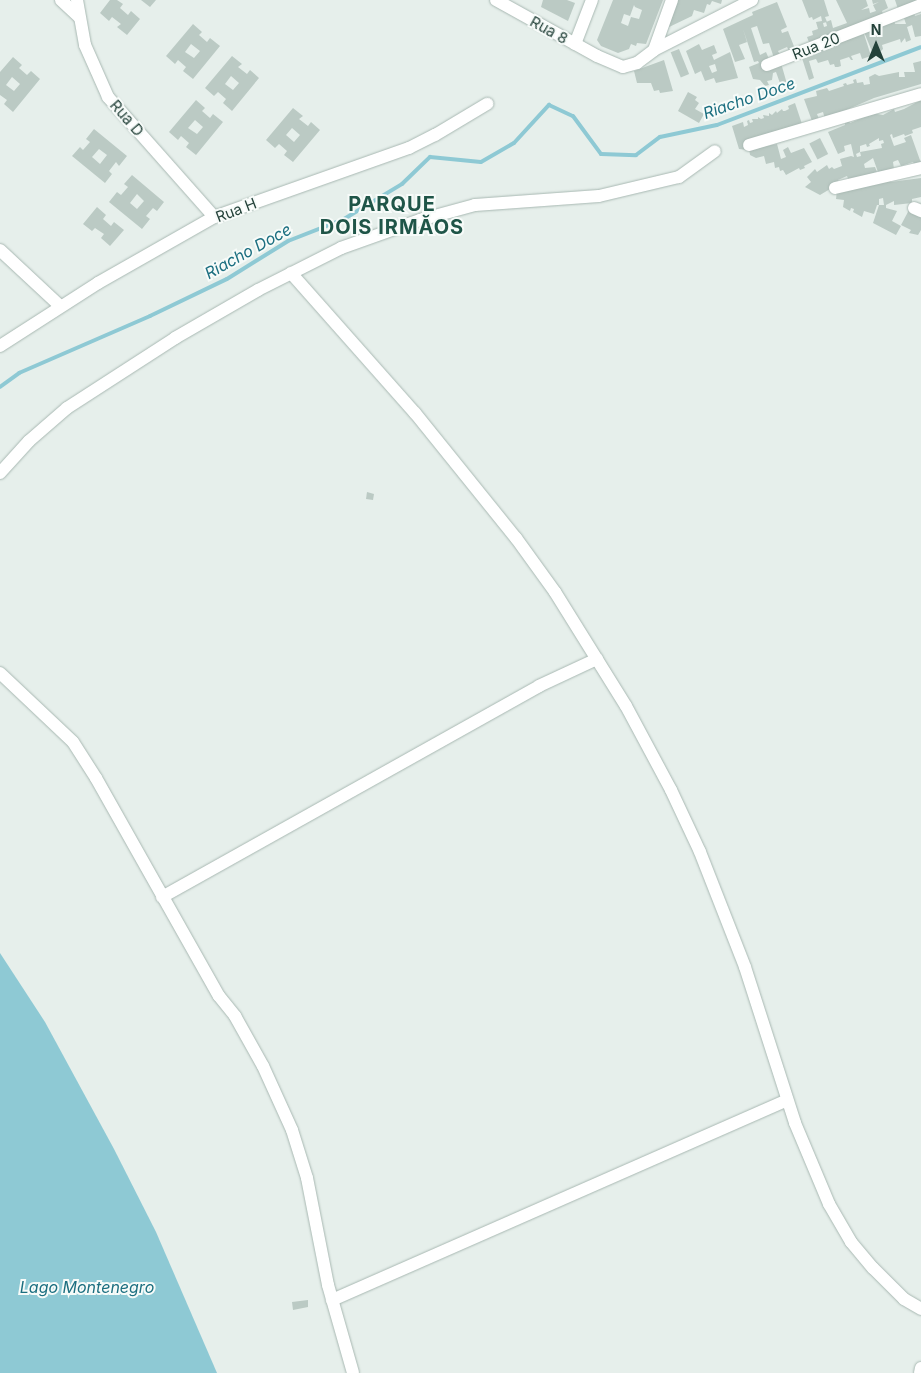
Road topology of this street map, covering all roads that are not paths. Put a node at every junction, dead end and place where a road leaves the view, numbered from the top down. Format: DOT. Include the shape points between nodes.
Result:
graph roads {
  1 [pos="62,0"];
  2 [pos="77,0"];
  3 [pos="496,0"];
  4 [pos="592,0"];
  5 [pos="672,0"];
  6 [pos="747,1"];
  7 [pos="921,5"];
  8 [pos="79,17"];
  9 [pos="575,44"];
  10 [pos="654,50"];
  11 [pos="767,65"];
  12 [pos="921,94"];
  13 [pos="487,104"];
  14 [pos="749,145"];
  15 [pos="715,152"];
  16 [pos="921,168"];
  17 [pos="835,188"];
  18 [pos="214,217"];
  19 [pos="0,250"];
  20 [pos="292,273"];
  21 [pos="60,306"];
  22 [pos="0,346"];
  23 [pos="0,474"];
  24 [pos="597,659"];
  25 [pos="0,673"];
  26 [pos="162,897"];
  27 [pos="787,1100"];
  28 [pos="332,1300"];
  29 [pos="921,1309"];
  30 [pos="921,1368"];
  31 [pos="353,1373"];
  32 [pos="920,1373"];
  1 -- 8 [label="street"];
  2 -- 8 [label="street, Rua D"];
  3 -- 9 [label="street, Rua 8"];
  4 -- 9 [label="street, Rua 8"];
  5 -- 10 [label="street"];
  6 -- 10 [label="street"];
  7 -- 11 [label="street, Rua 20"];
  8 -- 18 [label="street, Rua D" via="92,65 108,97"];
  9 -- 10 [label="street, Rua 8" via="623,67 637,63"];
  12 -- 14 [label="street"];
  13 -- 18 [label="street, Rua H" via="409,148"];
  15 -- 20 [label="street" via="679,177 599,196 475,205 420,220 341,248"];
  16 -- 17 [label="street"];
  18 -- 21 [label="street, Rua H"];
  19 -- 21 [label="street"];
  20 -- 23 [label="street" via="175,338 67,408 29,441"];
  20 -- 24 [label="street" via="415,414 516,538"];
  21 -- 22 [label="street, Rua H"];
  24 -- 26 [label="street" via="539,686"];
  24 -- 27 [label="street" via="671,790 700,852 745,967"];
  25 -- 26 [label="street" via="73,742"];
  26 -- 28 [label="street" via="219,996 235,1016 281,1104 307,1178"];
  27 -- 28 [label="street"];
  27 -- 29 [label="street" via="811,1165 851,1242 904,1298"];
  28 -- 31 [label="street"];
  30 -- 32 [label="street"];
}
